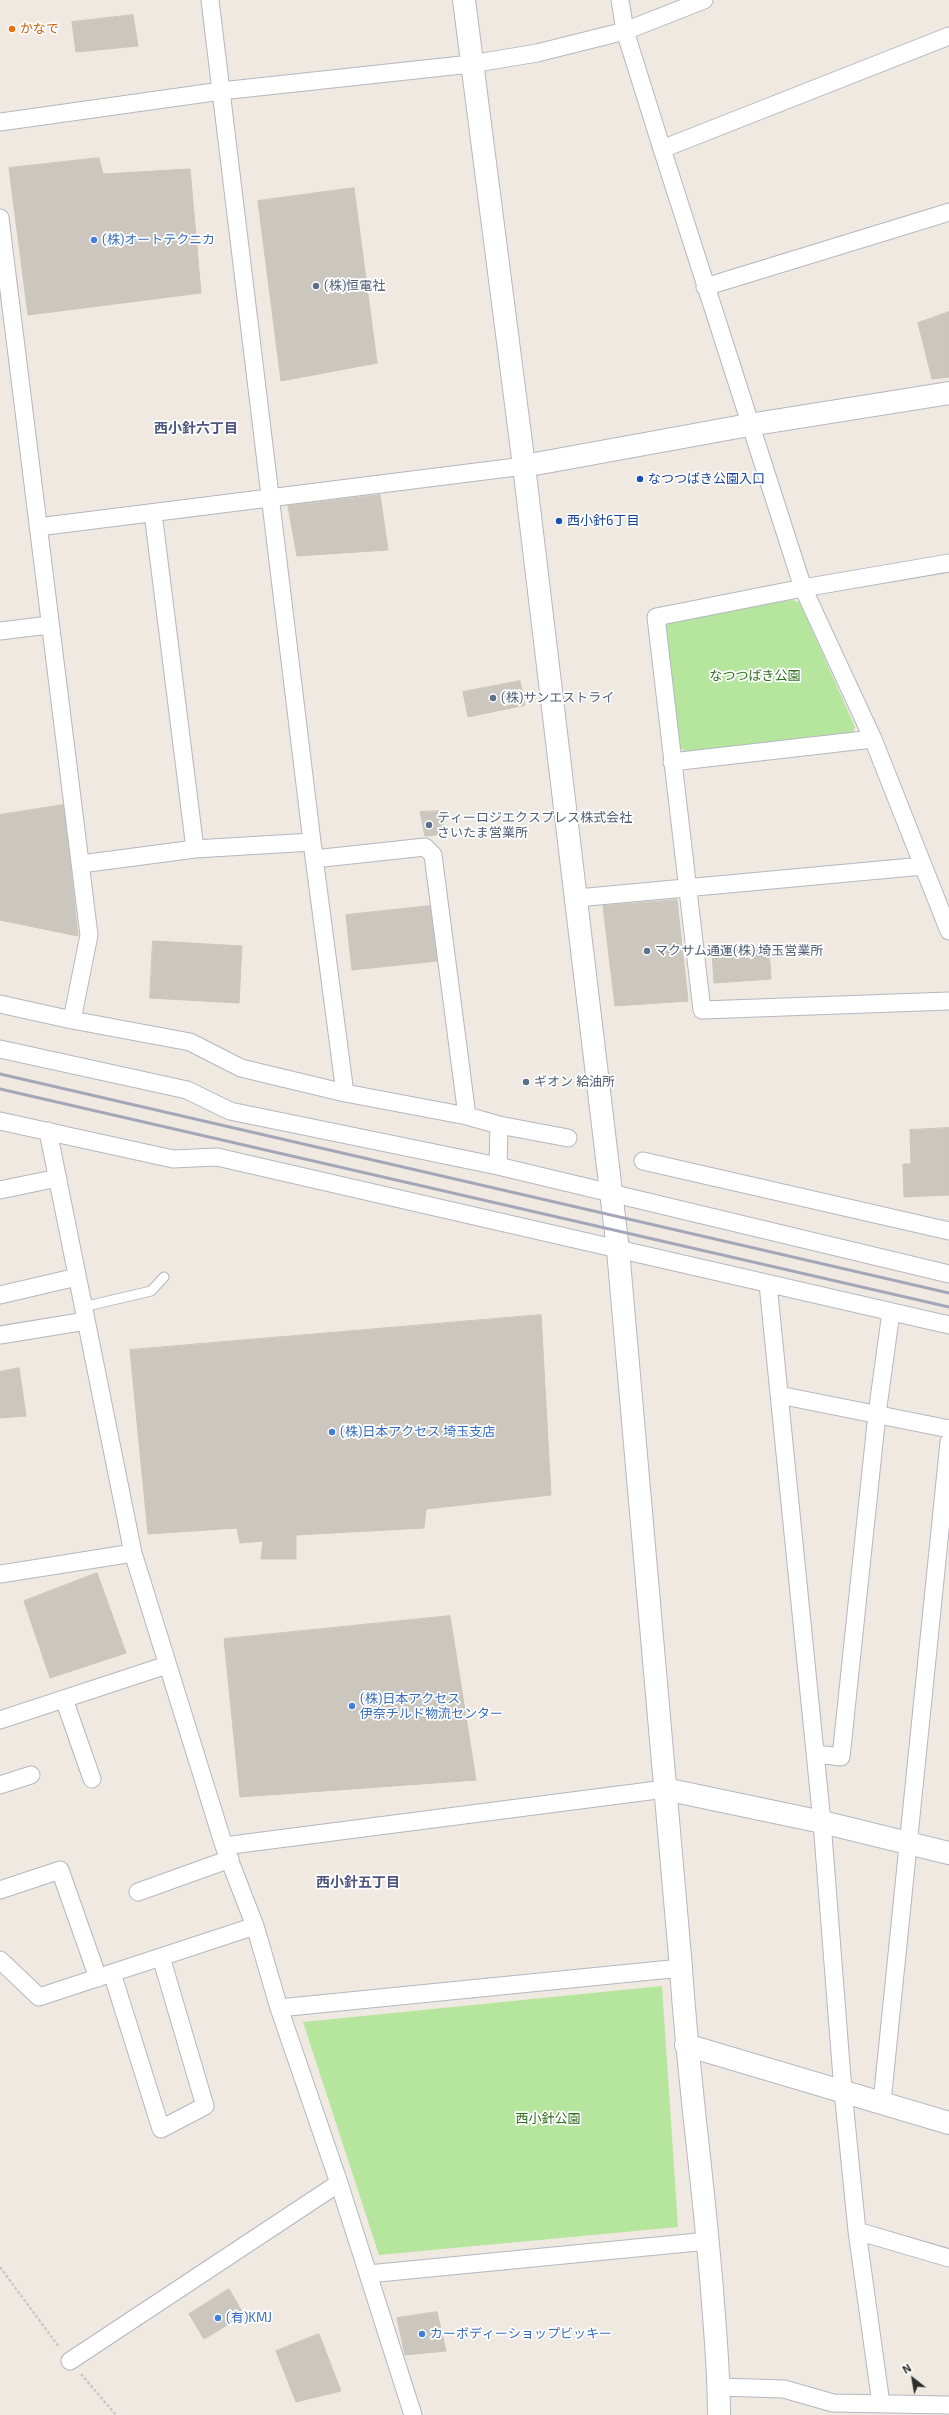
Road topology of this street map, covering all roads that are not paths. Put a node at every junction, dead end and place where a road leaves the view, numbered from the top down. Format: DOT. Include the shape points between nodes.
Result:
graph roads {
  1 [pos="210,0"];
  2 [pos="464,0"];
  3 [pos="620,0"];
  4 [pos="704,0"];
  5 [pos="625,31"];
  6 [pos="949,36"];
  7 [pos="470,64"];
  8 [pos="221,91"];
  9 [pos="0,122"];
  10 [pos="662,149"];
  11 [pos="949,212"];
  12 [pos="0,218"];
  13 [pos="705,287"];
  14 [pos="5,301"];
  15 [pos="949,394"];
  16 [pos="749,424"];
  17 [pos="524,466"];
  18 [pos="271,498"];
  19 [pos="153,512"];
  20 [pos="38,527"];
  21 [pos="949,563"];
  22 [pos="803,588"];
  23 [pos="49,624"];
  24 [pos="0,631"];
  25 [pos="873,738"];
  26 [pos="672,762"];
  27 [pos="195,849"];
  28 [pos="313,851"];
  29 [pos="81,864"];
  30 [pos="923,866"];
  31 [pos="687,888"];
  32 [pos="577,898"];
  33 [pos="949,931"];
  34 [pos="949,1001"];
  35 [pos="0,1004"];
  36 [pos="72,1020"];
  37 [pos="0,1049"];
  38 [pos="345,1093"];
  39 [pos="467,1116"];
  40 [pos="0,1121"];
  41 [pos="499,1124"];
  42 [pos="48,1132"];
  43 [pos="568,1138"];
  44 [pos="643,1162"];
  45 [pos="498,1166"];
  46 [pos="58,1178"];
  47 [pos="0,1190"];
  48 [pos="611,1192"];
  49 [pos="949,1231"];
  50 [pos="618,1250"];
  51 [pos="949,1274"];
  52 [pos="77,1277"];
  53 [pos="164,1277"];
  54 [pos="768,1284"];
  55 [pos="0,1295"];
  56 [pos="891,1312"];
  57 [pos="85,1314"];
  58 [pos="949,1325"];
  59 [pos="0,1335"];
  60 [pos="779,1395"];
  61 [pos="877,1414"];
  62 [pos="949,1429"];
  63 [pos="949,1442"];
  64 [pos="133,1553"];
  65 [pos="0,1574"];
  66 [pos="168,1665"];
  67 [pos="64,1699"];
  68 [pos="0,1720"];
  69 [pos="816,1754"];
  70 [pos="31,1775"];
  71 [pos="92,1779"];
  72 [pos="0,1785"];
  73 [pos="665,1789"];
  74 [pos="822,1822"];
  75 [pos="909,1843"];
  76 [pos="227,1853"];
  77 [pos="949,1853"];
  78 [pos="0,1890"];
  79 [pos="138,1892"];
  80 [pos="255,1926"];
  81 [pos="161,1957"];
  82 [pos="0,1960"];
  83 [pos="682,1968"];
  84 [pos="105,1975"];
  85 [pos="279,2008"];
  86 [pos="686,2045"];
  87 [pos="843,2091"];
  88 [pos="882,2102"];
  89 [pos="949,2122"];
  90 [pos="339,2184"];
  91 [pos="857,2231"];
  92 [pos="708,2242"];
  93 [pos="949,2258"];
  94 [pos="368,2274"];
  95 [pos="70,2361"];
  96 [pos="719,2387"];
  97 [pos="881,2404"];
  98 [pos="949,2405"];
  99 [pos="412,2415"];
  100 [pos="719,2415"];
  1 -- 8 [label="street"];
  2 -- 7 [label="street"];
  3 -- 5 [label="street"];
  4 -- 5 [label="street"];
  5 -- 7 [label="street" via="538,53"];
  5 -- 10 [label="street"];
  6 -- 10 [label="street"];
  7 -- 8 [label="street"];
  7 -- 17 [label="street"];
  8 -- 9 [label="street"];
  8 -- 18 [label="street"];
  10 -- 13 [label="street"];
  11 -- 13 [label="street"];
  12 -- 14 [label="street"];
  13 -- 16 [label="street"];
  14 -- 20 [label="street"];
  15 -- 16 [label="street"];
  16 -- 17 [label="street"];
  16 -- 22 [label="street"];
  17 -- 18 [label="street"];
  17 -- 32 [label="street"];
  18 -- 19 [label="street"];
  18 -- 28 [label="street"];
  19 -- 20 [label="street"];
  19 -- 27 [label="street"];
  20 -- 23 [label="street"];
  21 -- 22 [label="street"];
  22 -- 25 [label="street"];
  22 -- 26 [label="street" via="656,617"];
  23 -- 24 [label="street"];
  23 -- 29 [label="street"];
  25 -- 26 [label="street"];
  25 -- 30 [label="street"];
  26 -- 31 [label="street"];
  27 -- 28 [label="street"];
  27 -- 29 [label="street"];
  28 -- 38 [label="street"];
  28 -- 39 [label="street" via="425,847 433,855"];
  29 -- 36 [label="street" via="89,935"];
  30 -- 31 [label="street"];
  30 -- 33 [label="street"];
  31 -- 32 [label="street"];
  31 -- 34 [label="street" via="702,1010"];
  32 -- 48 [label="street"];
  35 -- 36 [label="street"];
  36 -- 38 [label="street" via="190,1042 241,1068"];
  37 -- 45 [label="street" via="187,1090 230,1111"];
  38 -- 39 [label="street"];
  39 -- 41 [label="street"];
  40 -- 42 [label="street"];
  41 -- 43 [label="street"];
  41 -- 45 [label="street"];
  42 -- 46 [label="street"];
  42 -- 50 [label="street" via="173,1159 217,1157"];
  44 -- 49 [label="street"];
  45 -- 48 [label="street"];
  46 -- 47 [label="street"];
  46 -- 52 [label="street"];
  48 -- 50 [label="street"];
  48 -- 51 [label="street"];
  50 -- 54 [label="street"];
  50 -- 73 [label="street"];
  52 -- 55 [label="street"];
  52 -- 57 [label="street"];
  53 -- 57 [label="lane" via="151,1292"];
  54 -- 56 [label="street"];
  54 -- 60 [label="street"];
  56 -- 58 [label="street"];
  56 -- 61 [label="street"];
  57 -- 59 [label="street"];
  57 -- 64 [label="street"];
  60 -- 61 [label="street"];
  60 -- 69 [label="street"];
  61 -- 62 [label="street"];
  61 -- 69 [label="street" via="841,1757"];
  63 -- 75 [label="street"];
  64 -- 65 [label="street"];
  64 -- 66 [label="street"];
  66 -- 67 [label="street"];
  66 -- 76 [label="street"];
  67 -- 68 [label="street"];
  67 -- 71 [label="street"];
  69 -- 74 [label="street"];
  70 -- 72 [label="street"];
  73 -- 74 [label="street"];
  73 -- 76 [label="street"];
  73 -- 83 [label="street"];
  74 -- 75 [label="street"];
  74 -- 87 [label="street"];
  75 -- 77 [label="street"];
  75 -- 88 [label="street"];
  76 -- 79 [label="street"];
  76 -- 80 [label="street"];
  78 -- 84 [label="street" via="60,1870"];
  80 -- 81 [label="street"];
  80 -- 85 [label="street"];
  81 -- 84 [label="street"];
  81 -- 84 [label="street" via="205,2106 161,2129"];
  82 -- 84 [label="street" via="39,1997"];
  83 -- 85 [label="street"];
  83 -- 86 [label="street"];
  85 -- 90 [label="street"];
  86 -- 87 [label="street"];
  86 -- 92 [label="street"];
  87 -- 88 [label="street"];
  87 -- 91 [label="street"];
  88 -- 89 [label="street"];
  90 -- 94 [label="street"];
  90 -- 95 [label="street"];
  91 -- 93 [label="street"];
  91 -- 97 [label="street"];
  92 -- 94 [label="street"];
  92 -- 96 [label="street"];
  94 -- 99 [label="street"];
  96 -- 97 [label="street" via="784,2389 833,2403"];
  96 -- 100 [label="street"];
  97 -- 98 [label="street"];
}
